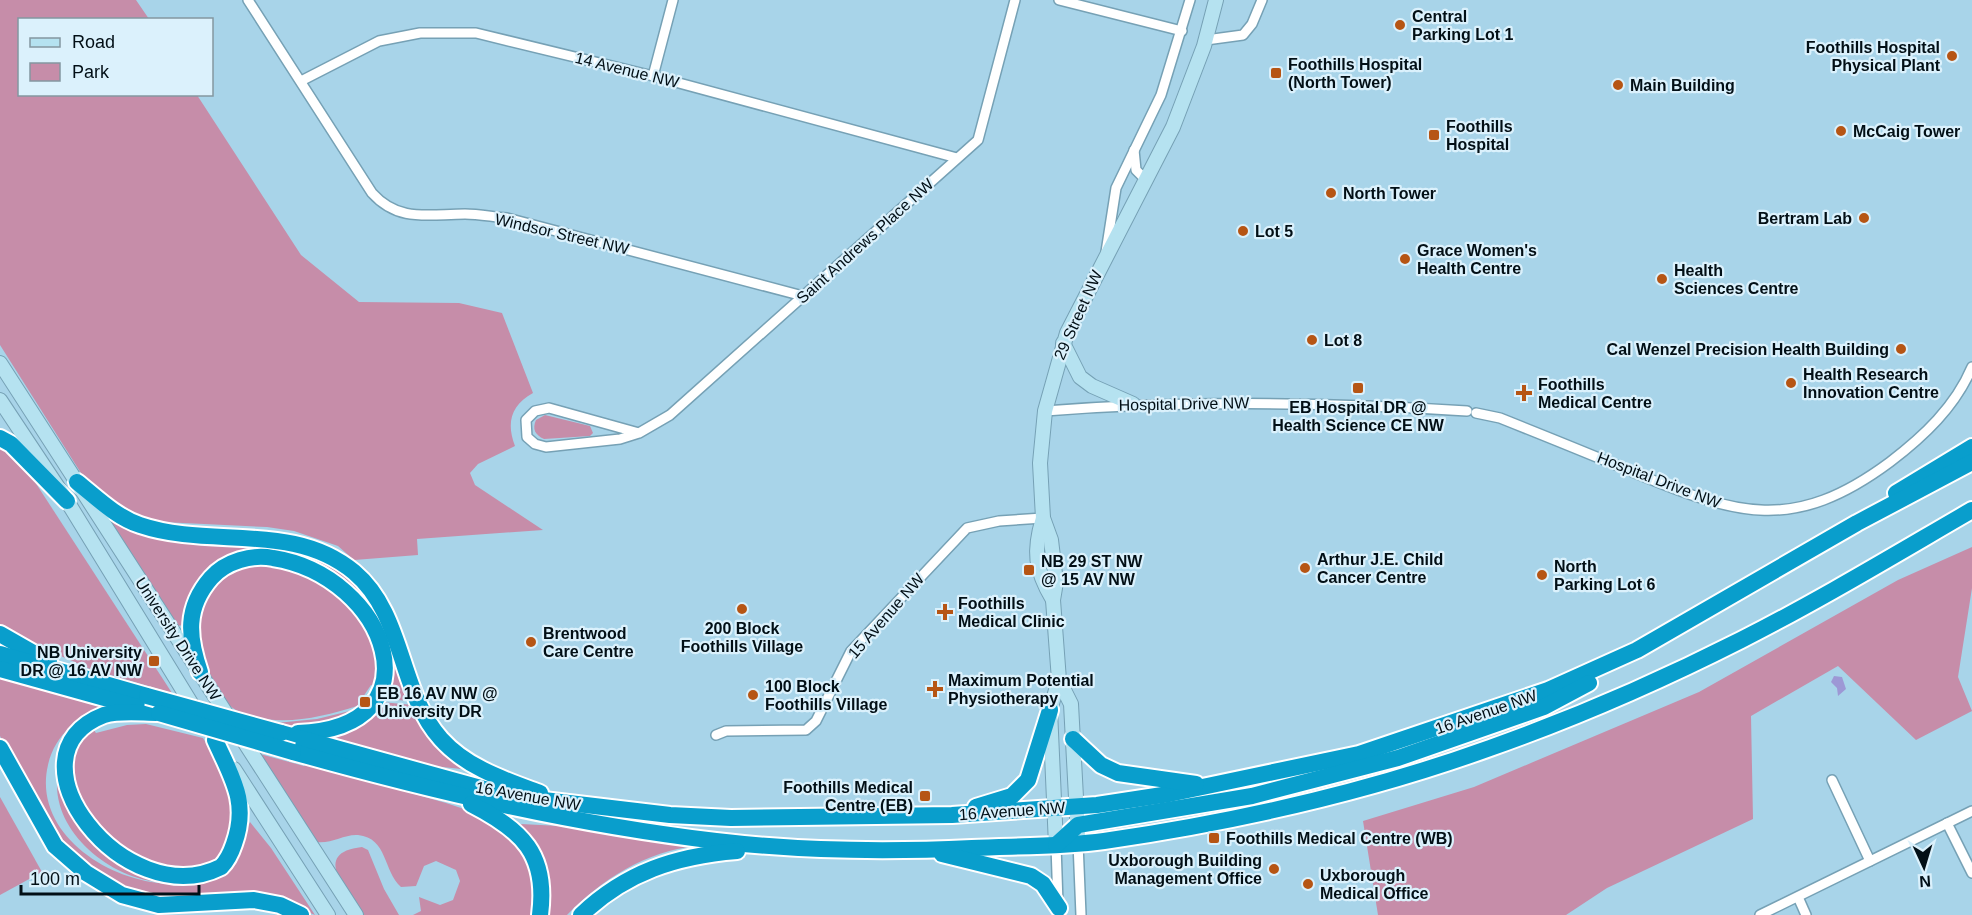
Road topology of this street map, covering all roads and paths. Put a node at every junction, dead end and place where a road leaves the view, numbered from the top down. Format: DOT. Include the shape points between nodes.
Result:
graph roads {
  1 [pos="248,0"];
  2 [pos="674,0"];
  3 [pos="1016,0"];
  4 [pos="1059,0"];
  5 [pos="1190,0"];
  6 [pos="1215,0"];
  7 [pos="1262,0"];
  8 [pos="1182,31"];
  9 [pos="1206,40"];
  10 [pos="653,76"];
  11 [pos="301,81"];
  12 [pos="1134,150"];
  13 [pos="957,158"];
  14 [pos="1146,180"];
  15 [pos="1105,254"];
  16 [pos="803,296"];
  17 [pos="1063,343"];
  18 [pos="0,363"];
  19 [pos="1972,367"];
  20 [pos="0,400"];
  21 [pos="1133,404"];
  22 [pos="1045,411"];
  23 [pos="639,433"];
  24 [pos="0,438"];
  25 [pos="1972,447"];
  26 [pos="1972,462"];
  27 [pos="77,482"];
  28 [pos="67,501"];
  29 [pos="1972,510"];
  30 [pos="1043,518"];
  31 [pos="1857,523"];
  32 [pos="0,634"];
  33 [pos="1637,650"];
  34 [pos="0,654"];
  35 [pos="0,669"];
  36 [pos="200,672"];
  37 [pos="74,675"];
  38 [pos="1059,680"];
  39 [pos="1050,710"];
  40 [pos="159,714"];
  41 [pos="281,733"];
  42 [pos="716,735"];
  43 [pos="215,740"];
  44 [pos="1073,740"];
  45 [pos="0,748"];
  46 [pos="1832,780"];
  47 [pos="50,782"];
  48 [pos="1233,782"];
  49 [pos="451,795"];
  50 [pos="574,805"];
  51 [pos="1078,807"];
  52 [pos="1055,808"];
  53 [pos="1972,811"];
  54 [pos="952,815"];
  55 [pos="1947,823"];
  56 [pos="1078,825"];
  57 [pos="77,843"];
  58 [pos="1078,843"];
  59 [pos="1056,845"];
  60 [pos="762,846"];
  61 [pos="926,850"];
  62 [pos="1870,861"];
  63 [pos="1972,873"];
  64 [pos="1798,897"];
  65 [pos="1059,911"];
  66 [pos="301,915"];
  67 [pos="328,915"];
  68 [pos="356,915"];
  69 [pos="540,915"];
  70 [pos="581,915"];
  71 [pos="1081,915"];
  72 [pos="1760,915"];
  73 [pos="1806,915"];
  1 -- 11 [label="street, Windsor Street NW"];
  2 -- 10 [label="street"];
  3 -- 13 [label="street, Saint Andrews Place NW" via="978,140"];
  4 -- 8 [label="street"];
  5 -- 8 [label="street, 29 Street NW"];
  6 -- 9 [label="street, 29 Street NW"];
  7 -- 9 [label="street" via="1243,35"];
  8 -- 12 [label="street, 29 Street NW" via="1161,95"];
  9 -- 14 [label="street, 29 Street NW" via="1173,127"];
  10 -- 11 [label="street, 14 Avenue NW" via="476,33 438,31 380,41"];
  10 -- 13 [label="street, 14 Avenue NW"];
  11 -- 16 [label="street, Windsor Street NW" via="372,193 385,206 402,214 507,218"];
  12 -- 14 [label="street" via="1136,170"];
  12 -- 15 [label="street, 29 Street NW" via="1116,188"];
  13 -- 16 [label="street, Saint Andrews Place NW"];
  14 -- 15 [label="street, 29 Street NW"];
  15 -- 17 [label="street, 29 Street NW"];
  16 -- 23 [label="street, Saint Andrews Place NW" via="670,415"];
  17 -- 21 [label="street" via="1080,377"];
  17 -- 22 [label="street, 29 Street NW"];
  18 -- 27 [label="street, University Drive NW"];
  19 -- 21 [label="street, Hospital Drive NW" via="1947,410 1924,435 1884,466 1833,494 1775,511 1743,510 1709,502 1500,418 1472,412 1305,403"];
  20 -- 28 [label="street, University Drive NW"];
  21 -- 22 [label="street, Hospital Drive NW"];
  22 -- 30 [label="street, 29 Street NW" via="1040,463"];
  23 -- 23 [label="street, Saint Andrews Place NW" via="549,408 535,411 526,420 527,436 546,447 620,439"];
  24 -- 28 [label="highway" via="11,444"];
  25 -- 31 [label="highway" via="1907,484"];
  26 -- 31 [label="highway, 16 Avenue NW"];
  27 -- 36 [label="street, University Drive NW"];
  27 -- 50 [label="highway" via="118,515 139,525 179,534 280,541 331,555 356,574 374,596 397,639 417,701 441,740 487,773"];
  28 -- 43 [label="street, University Drive NW"];
  29 -- 58 [label="highway, 16 Avenue NW" via="1741,640 1619,696 1491,748 1366,788 1301,804"];
  30 -- 38 [label="street, 29 Street NW" via="1037,540 1040,578 1053,600"];
  30 -- 42 [label="street, 15 Avenue NW" via="967,528 851,651 816,721 806,730 726,731"];
  31 -- 33 [label="highway, 16 Avenue NW"];
  32 -- 37 [label="highway"];
  33 -- 48 [label="highway, 16 Avenue NW" via="1548,690 1415,737 1359,754"];
  33 -- 56 [label="highway" via="1605,674 1544,707 1398,758 1252,796"];
  34 -- 37 [label="highway, 16 Avenue NW"];
  35 -- 40 [label="highway, 16 Avenue NW"];
  36 -- 41 [label="highway" via="190,643 190,625 200,593 226,567 242,559 264,556 288,560 343,587 369,616 381,641 385,670 378,696 355,721 339,728"];
  36 -- 68 [label="street, University Drive NW"];
  37 -- 41 [label="highway, 16 Avenue NW, bridge"];
  38 -- 39 [label="street, 29 Street NW"];
  38 -- 44 [label="street, 29 Street NW" via="1071,704"];
  39 -- 52 [label="street, 29 Street NW"];
  39 -- 54 [label="highway" via="1022,788 1012,796"];
  40 -- 47 [label="highway" via="104,715 74,729 56,753"];
  40 -- 49 [label="highway, 16 Avenue NW, bridge"];
  41 -- 50 [label="highway, 16 Avenue NW" via="455,783"];
  43 -- 57 [label="highway" via="240,795 241,818 227,861 203,881 187,888 151,888 107,870"];
  43 -- 67 [label="street, University Drive NW"];
  44 -- 48 [label="highway" via="1101,765 1118,772 1191,784"];
  44 -- 51 [label="street, 29 Street NW"];
  45 -- 66 [label="highway" via="55,846 122,895 159,905 254,900 280,905"];
  46 -- 62 [label="street"];
  48 -- 51 [label="highway, 16 Avenue NW"];
  49 -- 60 [label="highway, 16 Avenue NW" via="611,826"];
  49 -- 69 [label="highway" via="500,820 528,845 541,872"];
  50 -- 54 [label="highway, 16 Avenue NW" via="731,818"];
  51 -- 52 [label="highway, 16 Avenue NW"];
  51 -- 56 [label="street, 29 Street NW"];
  52 -- 54 [label="highway, 16 Avenue NW"];
  52 -- 59 [label="street, 29 Street NW"];
  53 -- 55 [label="street"];
  55 -- 62 [label="street"];
  55 -- 63 [label="street"];
  56 -- 58 [label="street, 29 Street NW"];
  56 -- 59 [label="highway"];
  58 -- 59 [label="highway, 16 Avenue NW"];
  58 -- 71 [label="street"];
  59 -- 61 [label="highway, 16 Avenue NW"];
  59 -- 65 [label="street"];
  60 -- 61 [label="highway, 16 Avenue NW"];
  60 -- 70 [label="highway" via="683,858 649,868 605,894"];
  61 -- 65 [label="highway" via="1031,876 1042,884"];
  62 -- 64 [label="street"];
  64 -- 72 [label="street"];
  64 -- 73 [label="street"];
}
